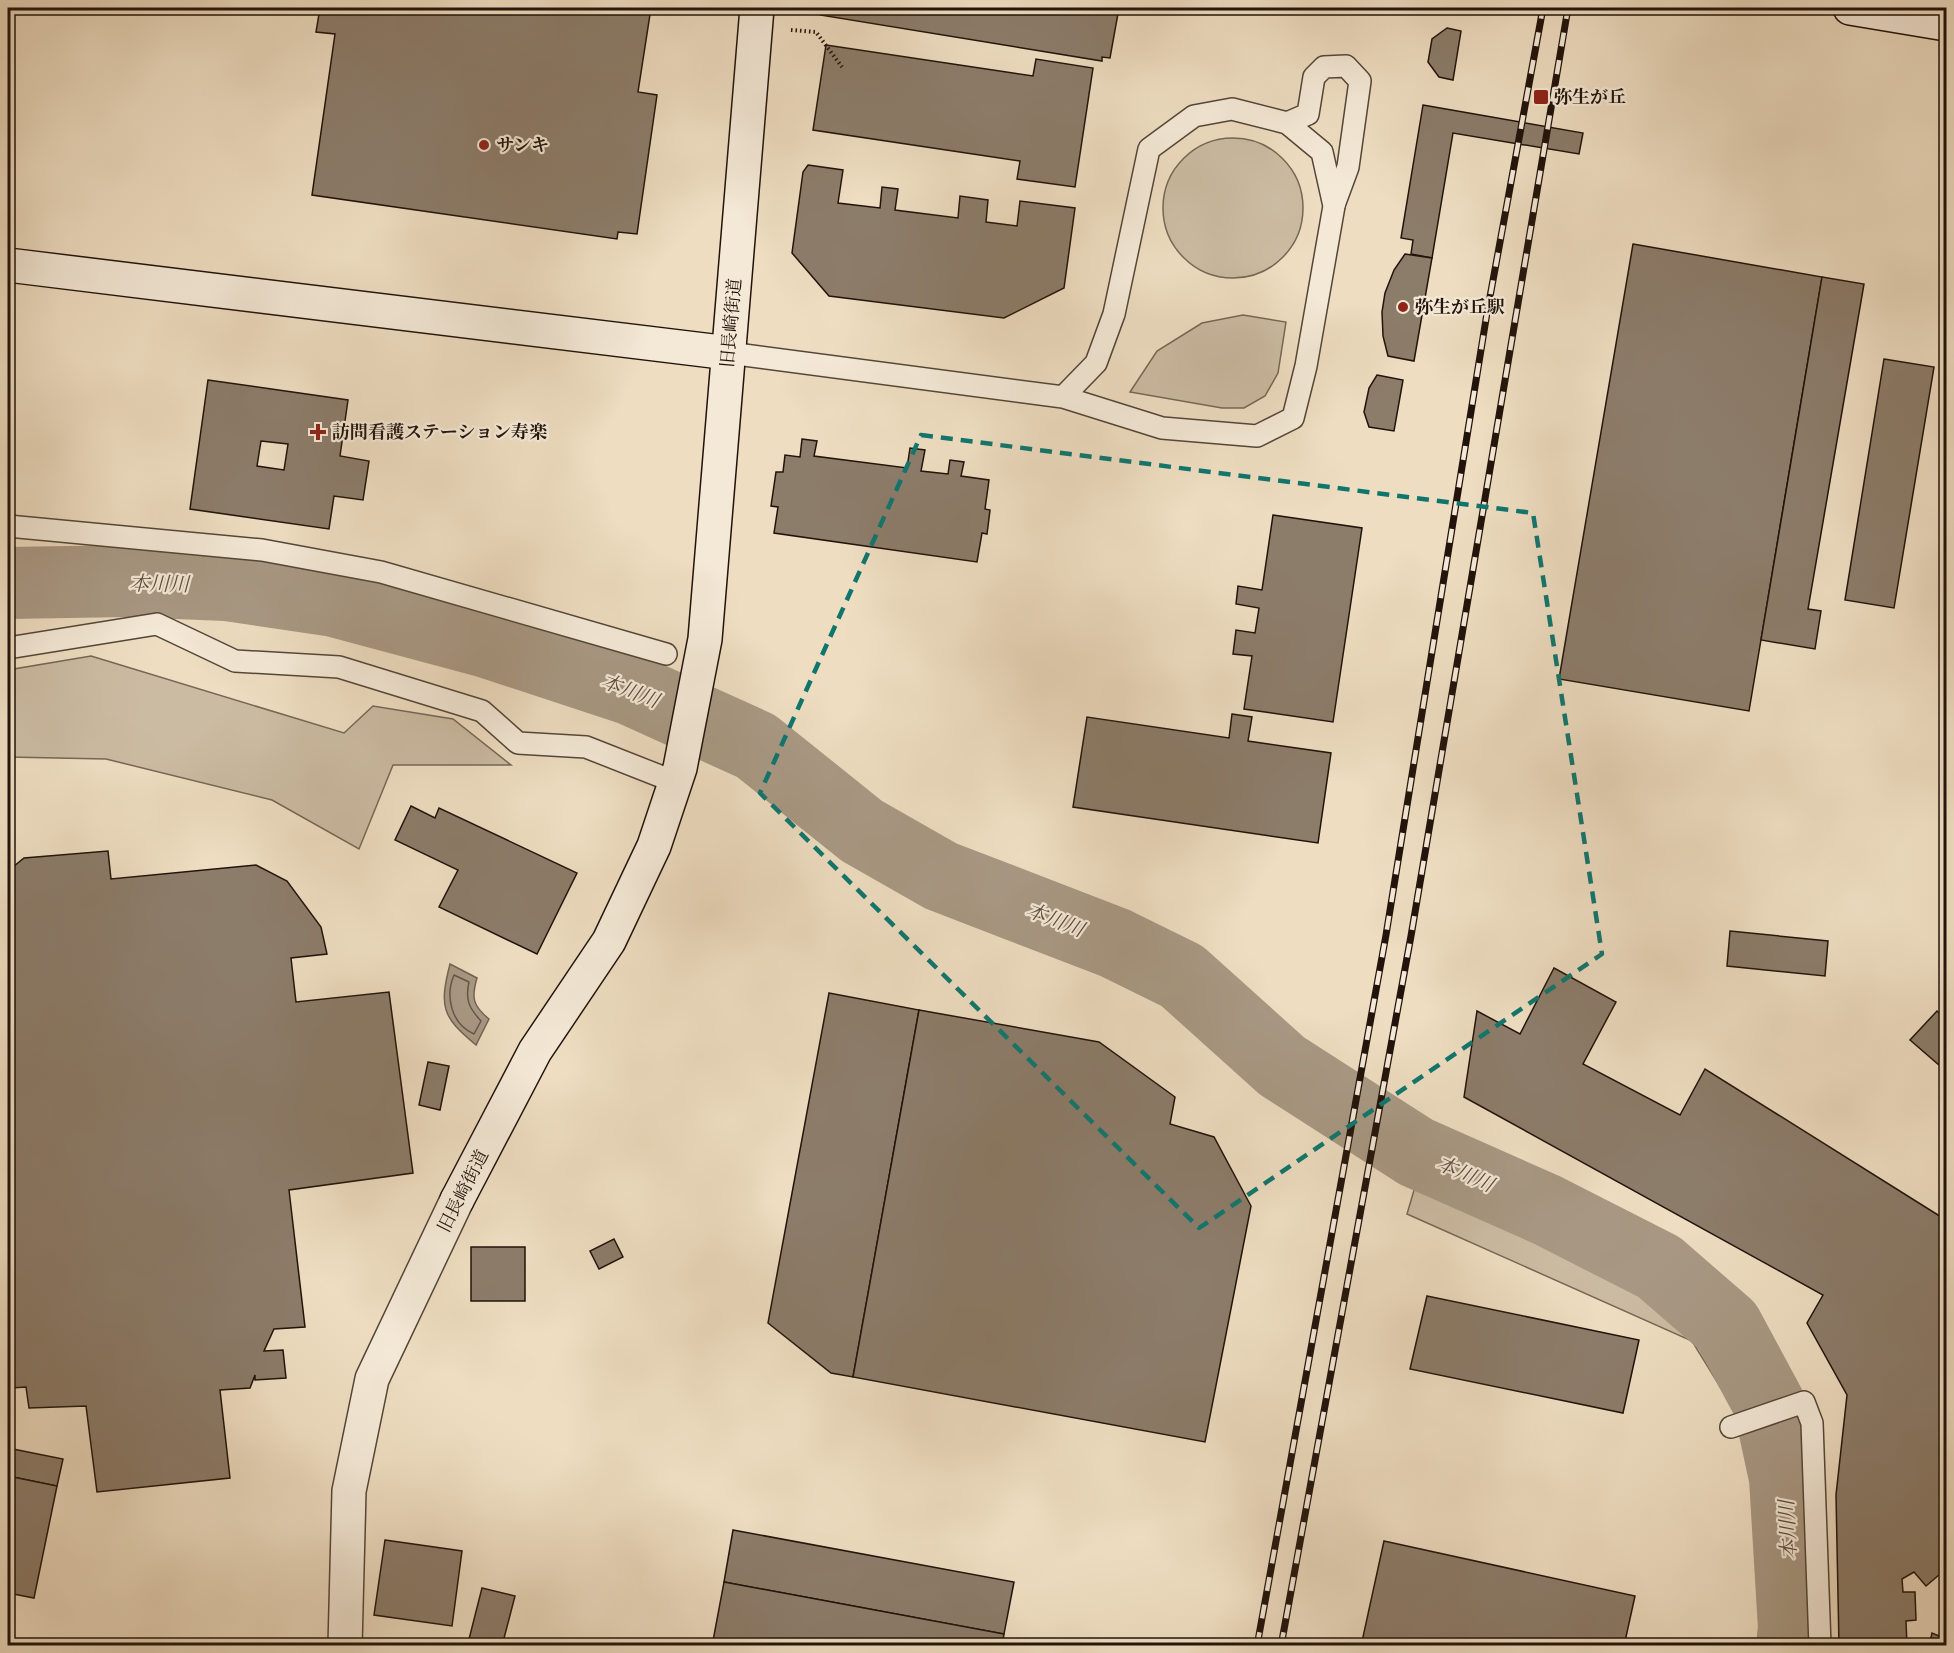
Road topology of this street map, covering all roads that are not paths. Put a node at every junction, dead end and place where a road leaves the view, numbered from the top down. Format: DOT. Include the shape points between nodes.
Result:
graph roads {
  1 [pos="757,8"];
  2 [pos="1850,8"];
  3 [pos="1947,24"];
  4 [pos="1287,123"];
  5 [pos="1334,206"];
  6 [pos="8,264"];
  7 [pos="729,353"];
  8 [pos="1063,397"];
  9 [pos="8,526"];
  10 [pos="8,648"];
  11 [pos="666,654"];
  12 [pos="677,775"];
  13 [pos="1731,1427"];
  14 [pos="345,1646"];
  15 [pos="1820,1646"];
  1 -- 7 [label="street, 旧長崎街道"];
  2 -- 3 [label="street"];
  4 -- 5 [label="lane" via="1322,152"];
  4 -- 5 [label="lane" via="1308,114 1314,77 1324,67 1347,66 1360,81 1348,167"];
  4 -- 8 [label="lane" via="1232,109 1194,116 1149,149 1114,314 1096,363"];
  5 -- 8 [label="lane" via="1293,418 1257,436 1161,428"];
  6 -- 7 [label="street"];
  7 -- 8 [label="lane"];
  7 -- 12 [label="street, 旧長崎街道" via="705,639"];
  9 -- 11 [label="lane" via="262,550 381,572"];
  10 -- 12 [label="lane" via="158,624 236,661 339,668 482,711 518,742 586,747"];
  12 -- 14 [label="street, 旧長崎街道" via="654,846 609,941 535,1052 457,1200 372,1379 349,1491"];
  13 -- 15 [label="lane" via="1804,1402 1812,1423"];
}
